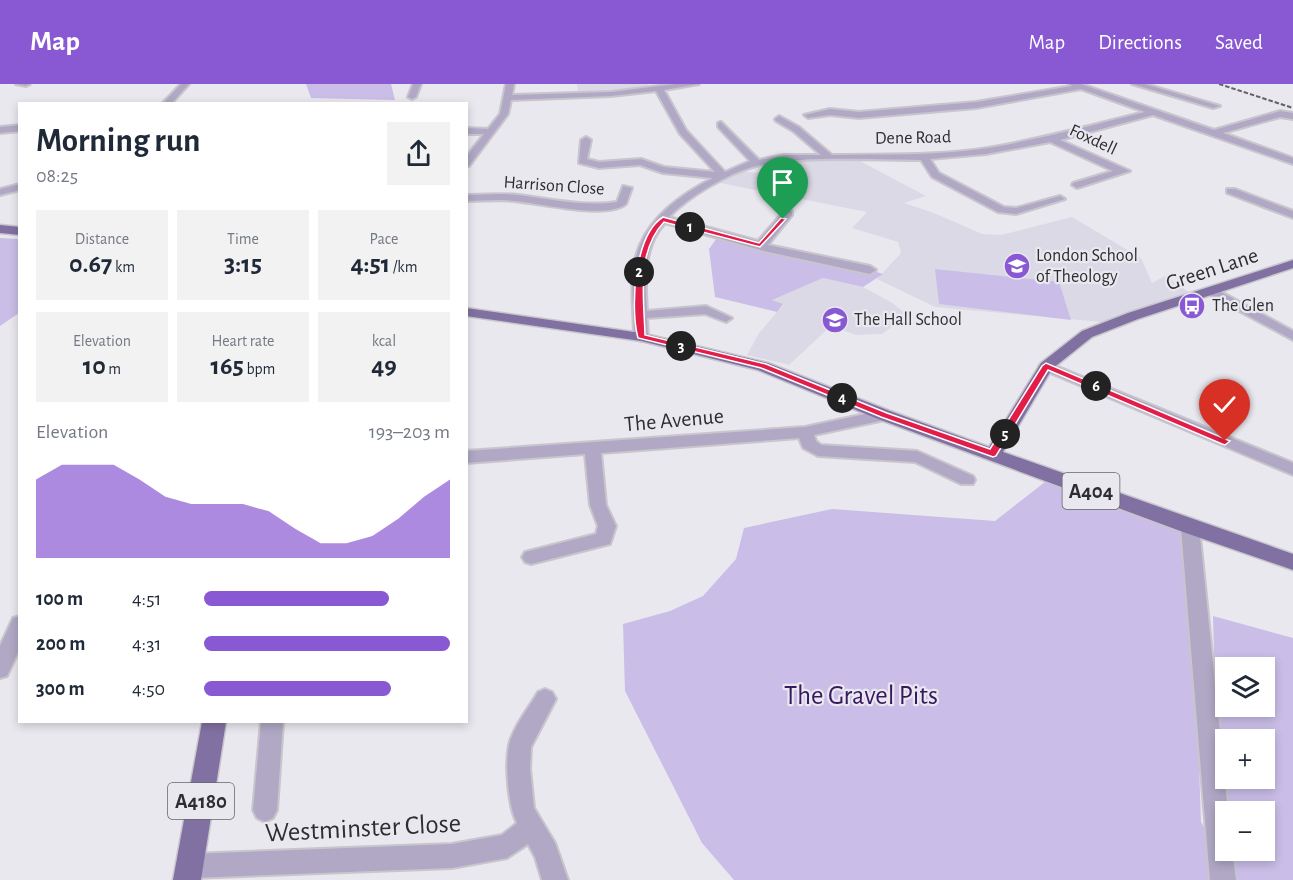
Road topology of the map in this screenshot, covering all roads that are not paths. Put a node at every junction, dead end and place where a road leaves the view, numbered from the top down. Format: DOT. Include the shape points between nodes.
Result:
graph roads {
  1 [pos="20,84"];
  2 [pos="26,84"];
  3 [pos="185,84"];
  4 [pos="417,84"];
  5 [pos="510,84"];
  6 [pos="695,84"];
  7 [pos="1136,84"];
  8 [pos="1077,85"];
  9 [pos="659,88"];
  10 [pos="412,97"];
  11 [pos="508,98"];
  12 [pos="168,102"];
  13 [pos="1216,106"];
  14 [pos="1154,112"];
  15 [pos="808,114"];
  16 [pos="1293,116"];
  17 [pos="779,119"];
  18 [pos="721,125"];
  19 [pos="18,128"];
  20 [pos="0,130"];
  21 [pos="468,131"];
  22 [pos="490,132"];
  23 [pos="1214,133"];
  24 [pos="1051,139"];
  25 [pos="584,145"];
  26 [pos="828,156"];
  27 [pos="924,157"];
  28 [pos="468,161"];
  29 [pos="1293,161"];
  30 [pos="757,163"];
  31 [pos="723,176"];
  32 [pos="1077,185"];
  33 [pos="18,188"];
  34 [pos="627,188"];
  35 [pos="1232,191"];
  36 [pos="0,192"];
  37 [pos="468,198"];
  38 [pos="1060,199"];
  39 [pos="788,213"];
  40 [pos="1293,214"];
  41 [pos="663,219"];
  42 [pos="0,230"];
  43 [pos="18,231"];
  44 [pos="760,245"];
  45 [pos="1293,264"];
  46 [pos="870,270"];
  47 [pos="1212,291"];
  48 [pos="468,312"];
  49 [pos="639,315"];
  50 [pos="726,318"];
  51 [pos="1293,336"];
  52 [pos="641,337"];
  53 [pos="1046,366"];
  54 [pos="884,415"];
  55 [pos="805,432"];
  56 [pos="593,449"];
  57 [pos="993,454"];
  58 [pos="468,458"];
  59 [pos="1293,469"];
  60 [pos="967,480"];
  61 [pos="1190,527"];
  62 [pos="531,557"];
  63 [pos="1293,562"];
  64 [pos="18,628"];
  65 [pos="0,669"];
  66 [pos="545,699"];
  67 [pos="214,723"];
  68 [pos="272,723"];
  69 [pos="265,810"];
  70 [pos="532,826"];
  71 [pos="189,873"];
  72 [pos="555,880"];
  73 [pos="1223,880"];
  1 -- 2 [label="street"];
  3 -- 12 [label="street"];
  4 -- 10 [label="street"];
  5 -- 11 [label="street"];
  6 -- 9 [label="street"];
  7 -- 13 [label="street"];
  8 -- 14 [label="street"];
  8 -- 15 [label="street" via="975,105 859,115"];
  9 -- 11 [label="street" via="586,96"];
  9 -- 31 [label="street" via="676,124"];
  11 -- 22 [label="street" via="504,114"];
  14 -- 23 [label="street"];
  14 -- 24 [label="street, Dene Road"];
  16 -- 23 [label="street" via="1280,114"];
  17 -- 26 [label="street"];
  18 -- 30 [label="street"];
  19 -- 20 [label="street"];
  21 -- 22 [label="street"];
  22 -- 28 [label="street"];
  23 -- 29 [label="street"];
  24 -- 27 [label="street, Dene Road"];
  24 -- 32 [label="street, Foxdell" via="1126,171"];
  25 -- 31 [label="street" via="582,161 599,165 641,162 663,170"];
  26 -- 27 [label="street, Dene Road"];
  26 -- 30 [label="street, Dene Road"];
  27 -- 38 [label="street" via="935,175 1002,210 1016,211"];
  30 -- 31 [label="street, Dene Road"];
  31 -- 41 [label="street, Dene Road" via="676,204"];
  33 -- 36 [label="street"];
  34 -- 37 [label="street, Harrison Close" via="621,204 614,206"];
  35 -- 40 [label="street"];
  39 -- 44 [label="street"];
  41 -- 44 [label="street"];
  41 -- 49 [label="street, Dene Road" via="651,231 639,271"];
  42 -- 43 [label="main road"];
  44 -- 46 [label="street"];
  45 -- 47 [label="main road, Green Lane"];
  47 -- 51 [label="street"];
  47 -- 53 [label="main road, Green Lane" via="1087,334"];
  48 -- 52 [label="main road, A404"];
  49 -- 50 [label="street" via="706,310"];
  49 -- 52 [label="street, Dene Road"];
  52 -- 54 [label="main road, A404" via="763,366"];
  53 -- 57 [label="main road, Green Lane"];
  53 -- 59 [label="street"];
  54 -- 55 [label="street, The Avenue"];
  54 -- 57 [label="main road, A404"];
  55 -- 56 [label="street, The Avenue"];
  55 -- 60 [label="street" via="809,444 818,450 917,457"];
  56 -- 58 [label="street, The Avenue"];
  56 -- 62 [label="street" via="598,505 607,526 604,539"];
  57 -- 61 [label="main road, A404"];
  61 -- 63 [label="main road, A404"];
  61 -- 73 [label="street"];
  64 -- 65 [label="street"];
  66 -- 70 [label="street" via="520,745 523,811"];
  67 -- 71 [label="main road, A4180"];
  68 -- 69 [label="street"];
  70 -- 71 [label="street, Westminster Close" via="507,846 452,856"];
  70 -- 72 [label="street"];
}
